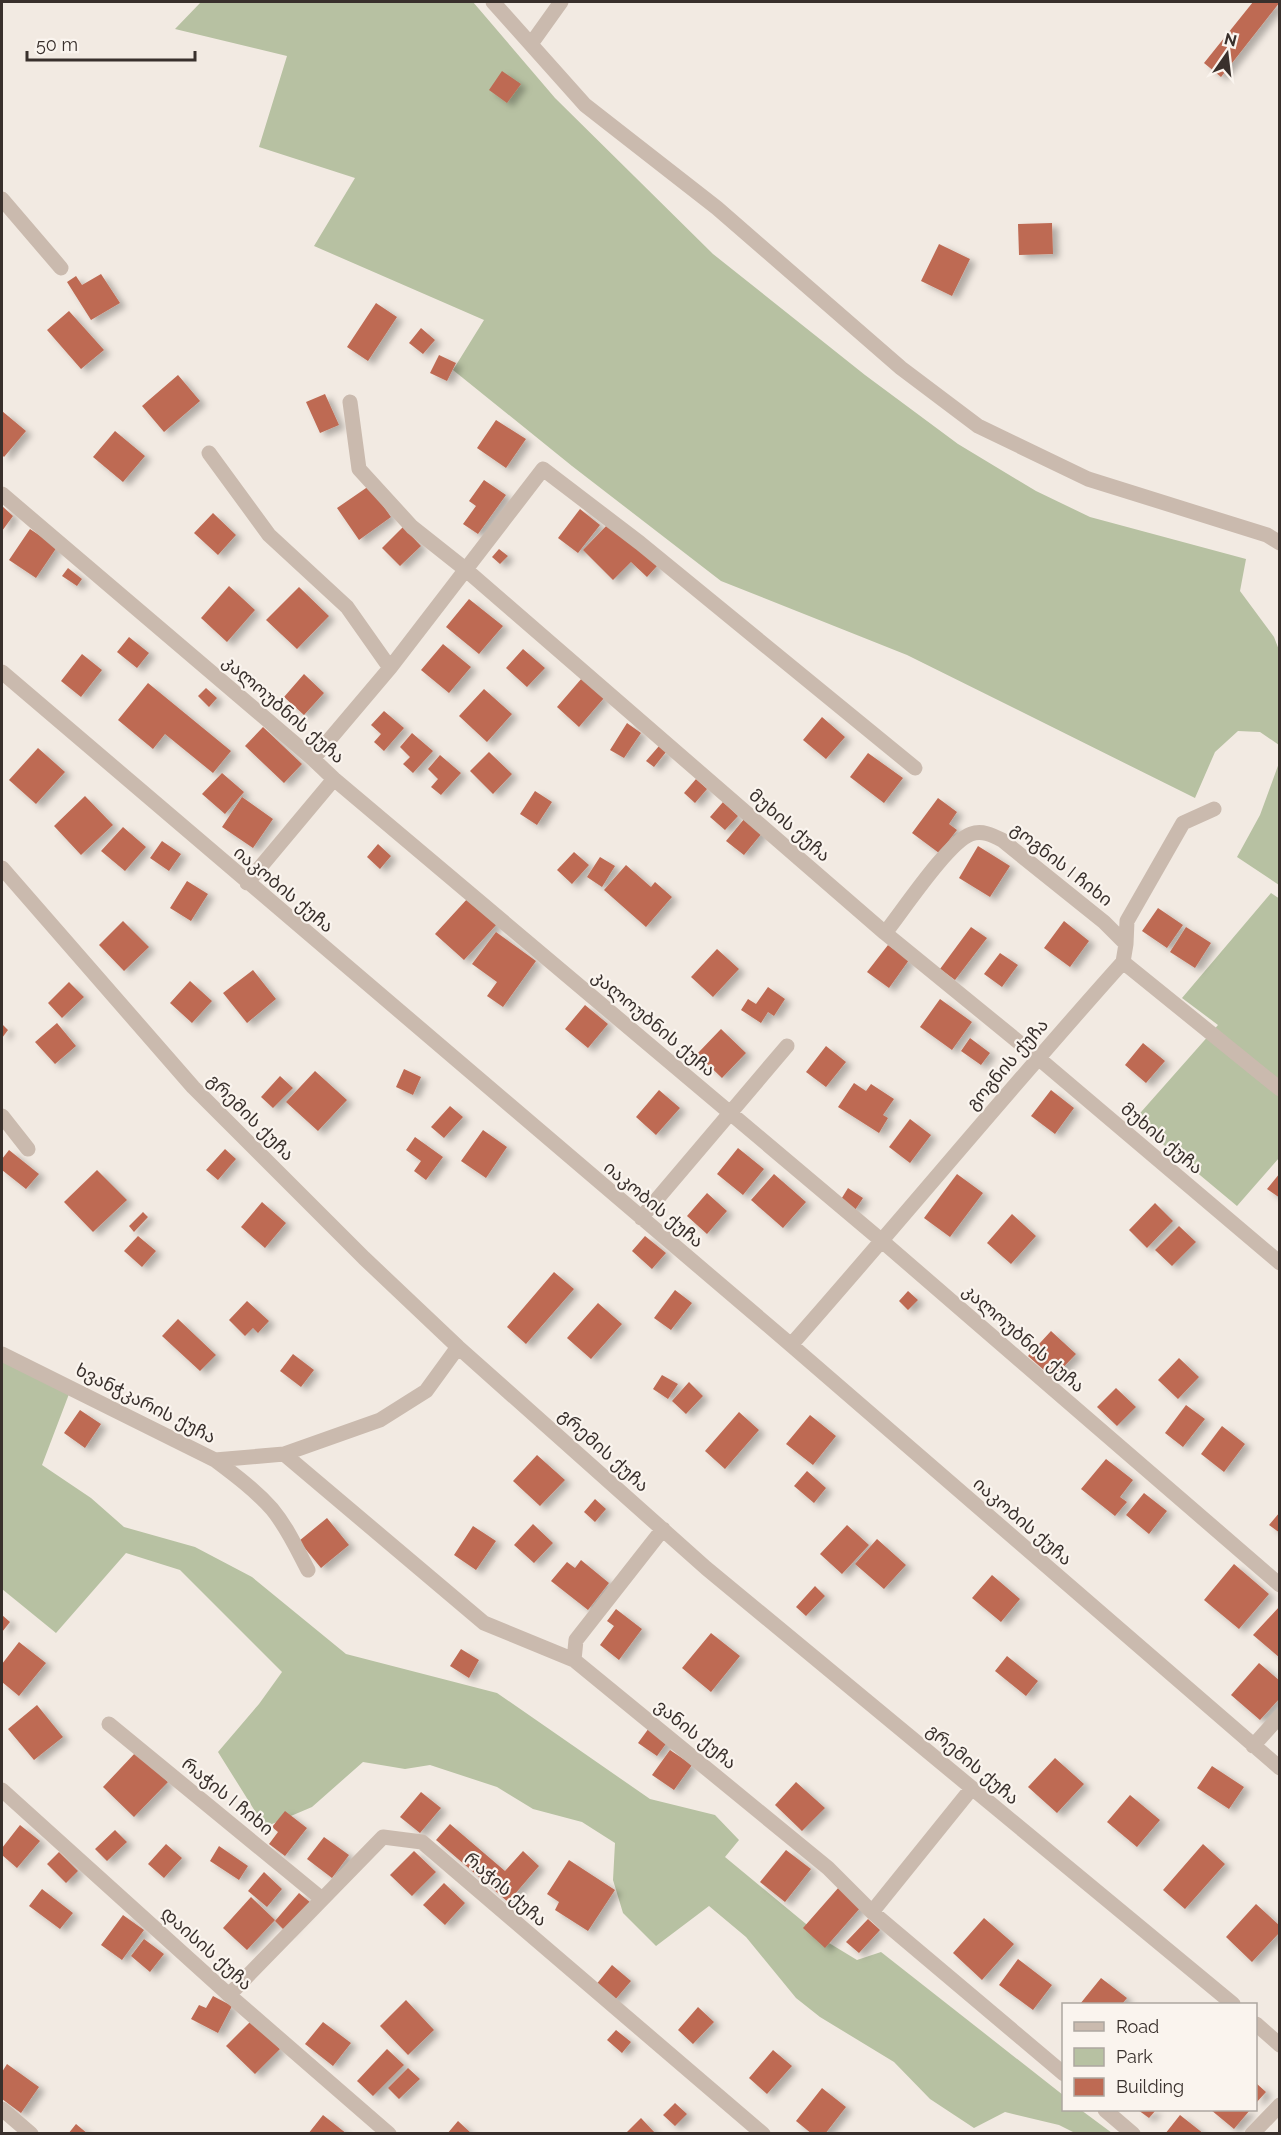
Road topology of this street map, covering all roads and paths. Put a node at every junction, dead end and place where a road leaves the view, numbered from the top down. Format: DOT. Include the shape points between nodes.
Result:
graph roads {
  1 [pos="493,2"];
  2 [pos="561,2"];
  3 [pos="531,44"];
  4 [pos="2,199"];
  5 [pos="61,268"];
  6 [pos="350,402"];
  7 [pos="209,453"];
  8 [pos="2,494"];
  9 [pos="1280,543"];
  10 [pos="465,569"];
  11 [pos="390,668"];
  12 [pos="2,672"];
  13 [pos="313,759"];
  14 [pos="915,768"];
  15 [pos="334,779"];
  16 [pos="1214,808"];
  17 [pos="2,868"];
  18 [pos="247,883"];
  19 [pos="885,933"];
  20 [pos="1126,944"];
  21 [pos="1123,962"];
  22 [pos="787,1046"];
  23 [pos="1038,1057"];
  24 [pos="1280,1089"];
  25 [pos="731,1114"];
  26 [pos="2,1116"];
  27 [pos="28,1149"];
  28 [pos="641,1218"];
  29 [pos="882,1241"];
  30 [pos="1280,1263"];
  31 [pos="791,1345"];
  32 [pos="458,1347"];
  33 [pos="2,1354"];
  34 [pos="284,1454"];
  35 [pos="215,1460"];
  36 [pos="663,1529"];
  37 [pos="308,1570"];
  38 [pos="1280,1586"];
  39 [pos="574,1660"];
  40 [pos="1280,1716"];
  41 [pos="109,1724"];
  42 [pos="1253,1746"];
  43 [pos="1280,1768"];
  44 [pos="972,1788"];
  45 [pos="2,1790"];
  46 [pos="322,1899"];
  47 [pos="872,1912"];
  48 [pos="229,1995"];
  49 [pos="1232,2003"];
  50 [pos="1257,2025"];
  51 [pos="1279,2043"];
  52 [pos="1062,2072"];
  53 [pos="1280,2105"];
  54 [pos="2,2109"];
  55 [pos="1107,2111"];
  56 [pos="31,2133"];
  57 [pos="389,2133"];
  58 [pos="763,2133"];
  59 [pos="1133,2133"];
  60 [pos="1252,2133"];
  1 -- 3 [label="street"];
  2 -- 3 [label="street"];
  3 -- 9 [label="street" via="585,105 717,208 901,368 978,426 1088,479 1267,535"];
  4 -- 5 [label="street"];
  6 -- 10 [label="street, მუხის ქუჩა" via="359,469 412,527"];
  7 -- 11 [label="street" via="269,535 347,608"];
  8 -- 13 [label="street, კალოუბნის ქუჩა"];
  10 -- 11 [label="street"];
  10 -- 14 [label="street" via="543,469 640,543"];
  10 -- 19 [label="street, მუხის ქუჩა"];
  11 -- 13 [label="street"];
  12 -- 18 [label="street, იაკობის ქუჩა"];
  13 -- 15 [label="street, კალოუბნის ქუჩა"];
  15 -- 18 [label="street"];
  15 -- 25 [label="street, კალოუბნის ქუჩა"];
  16 -- 20 [label="street" via="1183,823 1127,921"];
  17 -- 32 [label="street, გრემის ქუჩა" via="193,1087"];
  18 -- 28 [label="street, იაკობის ქუჩა"];
  19 -- 20 [label="street, გოგნის I ჩიხი" via="960,840 985,832 1002,840"];
  19 -- 23 [label="street, მუხის ქუჩა"];
  20 -- 21 [label="street"];
  21 -- 23 [label="street, გოგნის ქუჩა"];
  21 -- 24 [label="street"];
  22 -- 25 [label="street"];
  23 -- 29 [label="street, გოგნის ქუჩა"];
  23 -- 30 [label="street, მუხის ქუჩა"];
  25 -- 28 [label="street"];
  25 -- 29 [label="street, კალოუბნის ქუჩა"];
  26 -- 27 [label="street"];
  28 -- 31 [label="street, იაკობის ქუჩა"];
  29 -- 31 [label="street, გოგნის ქუჩა"];
  29 -- 38 [label="street, კალოუბნის ქუჩა"];
  31 -- 42 [label="street, იაკობის ქუჩა"];
  32 -- 34 [label="street, ხვანჭკარის ქუჩა" via="426,1390 380,1420"];
  32 -- 36 [label="street, გრემის ქუჩა"];
  33 -- 35 [label="street, ხვანჭკარის ქუჩა"];
  34 -- 35 [label="street, ხვანჭკარის ქუჩა"];
  34 -- 39 [label="street, ვანის ქუჩა" via="484,1623"];
  35 -- 37 [label="street" via="273,1510"];
  36 -- 39 [label="street" via="576,1640"];
  36 -- 44 [label="street, გრემის ქუჩა"];
  39 -- 47 [label="street, ვანის ქუჩა" via="828,1868"];
  40 -- 42 [label="street"];
  41 -- 46 [label="street, რაჭის I ჩიხი"];
  42 -- 43 [label="street, იაკობის ქუჩა"];
  44 -- 47 [label="street"];
  44 -- 49 [label="street, გრემის ქუჩა"];
  45 -- 48 [label="street, დაისის ქუჩა"];
  46 -- 48 [label="street, რაჭის ქუჩა"];
  46 -- 58 [label="street, რაჭის ქუჩა" via="383,1837 422,1842"];
  47 -- 52 [label="street, ვანის ქუჩა"];
  48 -- 57 [label="street, დაისის ქუჩა"];
  50 -- 51 [label="street"];
  53 -- 60 [label="street"];
  54 -- 56 [label="street"];
  55 -- 59 [label="street"];
}
